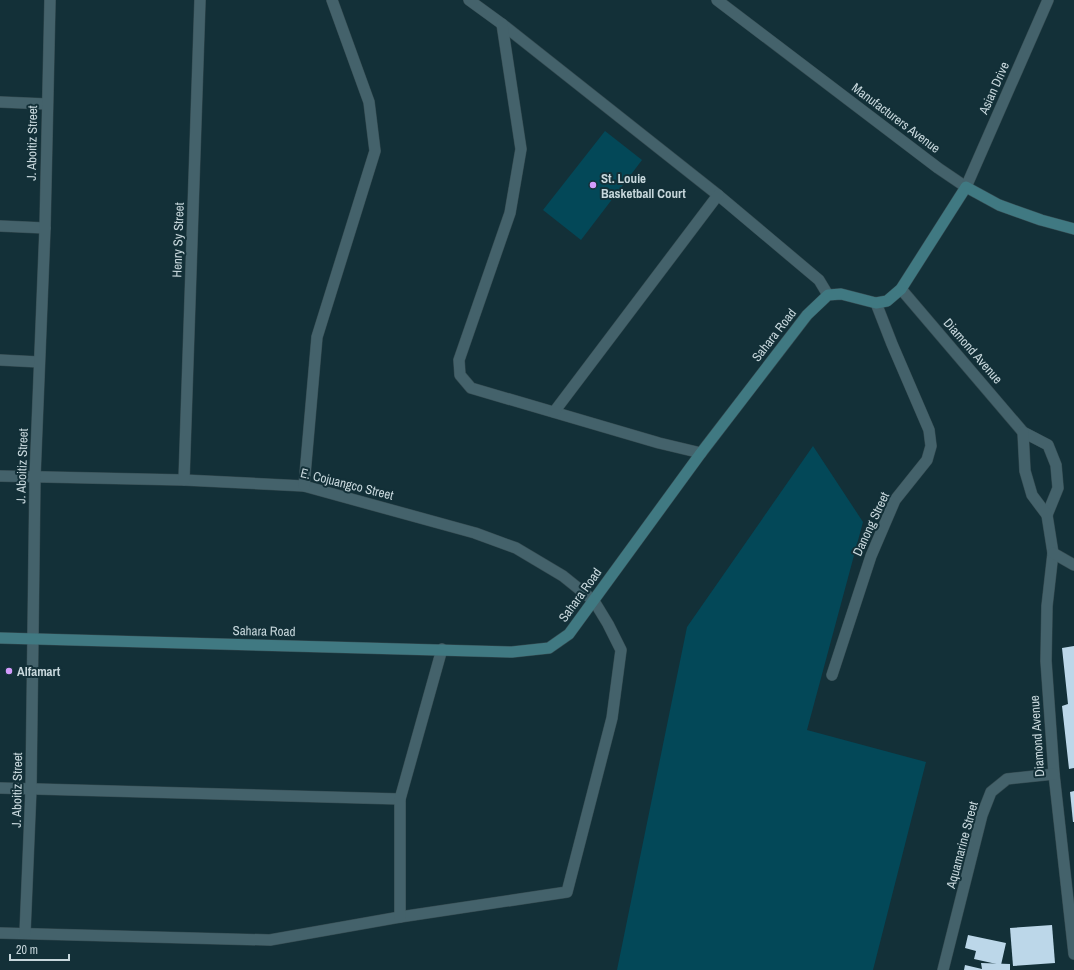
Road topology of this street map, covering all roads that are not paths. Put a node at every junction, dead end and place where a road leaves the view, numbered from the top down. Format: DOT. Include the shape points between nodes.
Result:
graph roads {
  1 [pos="50,0"];
  2 [pos="200,0"];
  3 [pos="332,0"];
  4 [pos="469,0"];
  5 [pos="717,0"];
  6 [pos="1048,0"];
  7 [pos="502,24"];
  8 [pos="0,102"];
  9 [pos="47,104"];
  10 [pos="966,187"];
  11 [pos="718,195"];
  12 [pos="0,226"];
  13 [pos="45,228"];
  14 [pos="1074,229"];
  15 [pos="901,289"];
  16 [pos="828,295"];
  17 [pos="876,304"];
  18 [pos="0,360"];
  19 [pos="39,362"];
  20 [pos="554,412"];
  21 [pos="1023,432"];
  22 [pos="701,453"];
  23 [pos="0,476"];
  24 [pos="35,477"];
  25 [pos="184,480"];
  26 [pos="304,486"];
  27 [pos="1047,515"];
  28 [pos="1053,552"];
  29 [pos="1074,565"];
  30 [pos="594,601"];
  31 [pos="0,638"];
  32 [pos="32,639"];
  33 [pos="442,649"];
  34 [pos="832,675"];
  35 [pos="1054,774"];
  36 [pos="0,788"];
  37 [pos="31,789"];
  38 [pos="400,799"];
  39 [pos="400,917"];
  40 [pos="0,932"];
  41 [pos="25,933"];
  42 [pos="1074,954"];
  43 [pos="944,970"];
  1 -- 9 [label="street, J. Aboitiz Street"];
  2 -- 25 [label="street, Henry Sy Street"];
  3 -- 26 [label="street" via="369,102 375,151 317,337"];
  4 -- 7 [label="street"];
  5 -- 10 [label="street, Manufacturers Avenue"];
  6 -- 10 [label="street, Asian Drive"];
  7 -- 11 [label="street"];
  7 -- 20 [label="street" via="521,149 510,213 459,360 460,376 471,388"];
  8 -- 9 [label="street"];
  9 -- 13 [label="street, J. Aboitiz Street"];
  10 -- 14 [label="main road, Manufacturers Avenue" via="1006,207"];
  10 -- 15 [label="main road"];
  11 -- 16 [label="street" via="819,280"];
  11 -- 20 [label="street"];
  12 -- 13 [label="street"];
  13 -- 19 [label="street, J. Aboitiz Street"];
  15 -- 17 [label="main road" via="887,302"];
  15 -- 21 [label="street, Diamond Avenue"];
  16 -- 17 [label="main road" via="840,294"];
  16 -- 22 [label="main road, Sahara Road" via="808,314"];
  17 -- 34 [label="street, Danong Street" via="930,430 931,446 928,460 895,500 874,549"];
  18 -- 19 [label="street"];
  19 -- 24 [label="street, J. Aboitiz Street"];
  20 -- 22 [label="street"];
  21 -- 27 [label="street, Diamond Avenue" via="1025,471 1032,494"];
  21 -- 27 [label="street, Diamond Avenue" via="1048,445 1056,465 1058,488"];
  22 -- 30 [label="main road, Sahara Road"];
  23 -- 24 [label="street, E. Cojuangco Street"];
  24 -- 25 [label="street, E. Cojuangco Street"];
  24 -- 32 [label="street, J. Aboitiz Street"];
  25 -- 26 [label="street, E. Cojuangco Street"];
  26 -- 30 [label="street, E. Cojuangco Street" via="475,533 516,548 563,576"];
  27 -- 28 [label="street, Diamond Avenue"];
  28 -- 29 [label="street"];
  28 -- 35 [label="street, Diamond Avenue" via="1047,606 1046,661"];
  30 -- 33 [label="main road, Sahara Road" via="569,634 549,648 512,652"];
  30 -- 39 [label="street, E. Cojuangco Street" via="621,650 612,718 567,892"];
  31 -- 32 [label="main road, Sahara Road"];
  32 -- 33 [label="main road, Sahara Road"];
  32 -- 37 [label="street, J. Aboitiz Street"];
  33 -- 38 [label="street"];
  35 -- 42 [label="street, Diamond Avenue"];
  35 -- 43 [label="street, Aquamarine Street" via="1007,779 991,792 982,815"];
  36 -- 37 [label="street"];
  37 -- 38 [label="street"];
  37 -- 41 [label="street, J. Aboitiz Street"];
  38 -- 39 [label="street"];
  39 -- 41 [label="street" via="270,940"];
  40 -- 41 [label="street"];
}
